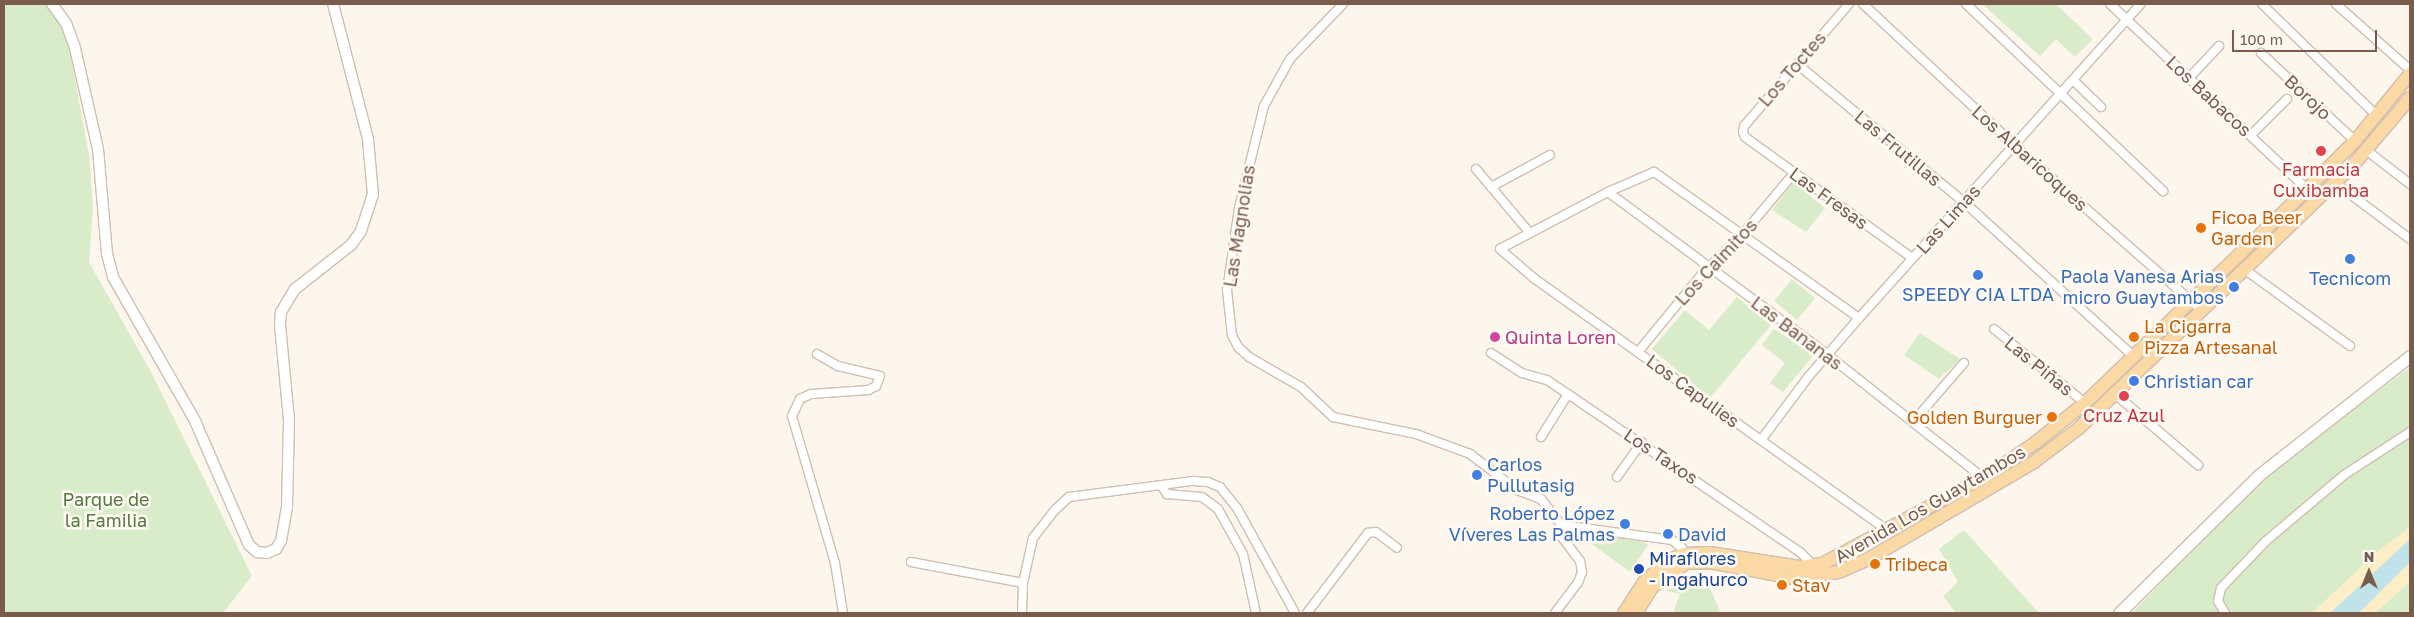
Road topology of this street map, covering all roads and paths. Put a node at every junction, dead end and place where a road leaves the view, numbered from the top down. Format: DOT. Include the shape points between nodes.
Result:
graph roads {
  1 [pos="52,4"];
  2 [pos="333,4"];
  3 [pos="1343,4"];
  4 [pos="1849,4"];
  5 [pos="1863,4"];
  6 [pos="1966,4"];
  7 [pos="2110,4"];
  8 [pos="2141,4"];
  9 [pos="2262,4"];
  10 [pos="2336,4"];
  11 [pos="2127,20"];
  12 [pos="2218,46"];
  13 [pos="2261,53"];
  14 [pos="1796,64"];
  15 [pos="2410,70"];
  16 [pos="2410,74"];
  17 [pos="2189,78"];
  18 [pos="2073,80"];
  19 [pos="2061,93"];
  20 [pos="2410,98"];
  21 [pos="2286,99"];
  22 [pos="2101,107"];
  23 [pos="2376,115"];
  24 [pos="2251,135"];
  25 [pos="1746,137"];
  26 [pos="2354,141"];
  27 [pos="2014,145"];
  28 [pos="2366,150"];
  29 [pos="1550,155"];
  30 [pos="1476,169"];
  31 [pos="1794,173"];
  32 [pos="2334,182"];
  33 [pos="2410,184"];
  34 [pos="1492,187"];
  35 [pos="2307,189"];
  36 [pos="2163,191"];
  37 [pos="1608,192"];
  38 [pos="1964,202"];
  39 [pos="1529,232"];
  40 [pos="1742,235"];
  41 [pos="2410,239"];
  42 [pos="1912,258"];
  43 [pos="1709,267"];
  44 [pos="2244,269"];
  45 [pos="2189,301"];
  46 [pos="2200,309"];
  47 [pos="1859,318"];
  48 [pos="1994,329"];
  49 [pos="2350,346"];
  50 [pos="1638,352"];
  51 [pos="1491,353"];
  52 [pos="817,354"];
  53 [pos="1828,355"];
  54 [pos="2132,355"];
  55 [pos="2410,356"];
  56 [pos="1964,362"];
  57 [pos="2114,393"];
  58 [pos="1568,394"];
  59 [pos="2085,404"];
  60 [pos="1913,422"];
  61 [pos="2410,432"];
  62 [pos="1540,437"];
  63 [pos="1761,440"];
  64 [pos="1642,442"];
  65 [pos="2198,465"];
  66 [pos="1617,477"];
  67 [pos="1983,478"];
  68 [pos="1162,487"];
  69 [pos="1561,525"];
  70 [pos="1888,531"];
  71 [pos="1397,548"];
  72 [pos="1685,559"];
  73 [pos="911,562"];
  74 [pos="1813,571"];
  75 [pos="1023,582"];
  76 [pos="1649,584"];
  77 [pos="843,613"];
  78 [pos="1022,613"];
  79 [pos="1256,613"];
  80 [pos="1295,613"];
  81 [pos="1307,613"];
  82 [pos="1555,613"];
  83 [pos="1624,613"];
  84 [pos="1636,613"];
  85 [pos="2119,613"];
  86 [pos="2225,613"];
  1 -- 2 [label="street" via="66,23 75,48 98,149 112,277 195,421 250,545 257,552 267,554 276,550 282,541 287,508 289,420 280,325 282,312 294,289 351,245 361,231 372,195 368,139"];
  3 -- 69 [label="street, Las Magnolias" via="1290,59 1264,106 1238,208 1227,290 1232,335 1238,347 1249,357 1301,387 1333,417 1402,431 1457,448 1480,461 1517,490 1541,499"];
  4 -- 14 [label="street, Los Toctes"];
  5 -- 27 [label="street, Los Albaricoques"];
  6 -- 19 [label="street"];
  7 -- 11 [label="street, Los Babacos"];
  8 -- 11 [label="street, Las Limas"];
  9 -- 23 [label="street"];
  10 -- 15 [label="street"];
  11 -- 17 [label="street, Los Babacos"];
  11 -- 18 [label="street, Las Limas"];
  12 -- 17 [label="street"];
  13 -- 26 [label="street, Borojo"];
  14 -- 25 [label="street, Los Toctes" via="1744,126"];
  14 -- 38 [label="street, Las Frutillas"];
  16 -- 23 [label="main road, Avenida Los Guaytambos"];
  17 -- 24 [label="street, Los Babacos"];
  18 -- 19 [label="street, Las Limas"];
  18 -- 22 [label="street"];
  19 -- 27 [label="street, Las Limas"];
  19 -- 36 [label="street"];
  20 -- 28 [label="main road, Avenida Los Guaytambos"];
  21 -- 24 [label="street"];
  23 -- 26 [label="main road, Avenida Los Guaytambos"];
  24 -- 35 [label="street, Los Babacos"];
  25 -- 31 [label="street, Las Fresas"];
  26 -- 35 [label="main road, Avenida Los Guaytambos"];
  27 -- 38 [label="street, Las Limas"];
  27 -- 45 [label="street, Los Albaricoques"];
  28 -- 32 [label="main road, Avenida Los Guaytambos"];
  28 -- 33 [label="street"];
  29 -- 34 [label="street"];
  30 -- 34 [label="street"];
  31 -- 40 [label="street, Los Caimitos"];
  31 -- 42 [label="street, Las Fresas"];
  32 -- 41 [label="street"];
  32 -- 44 [label="main road, Avenida Los Guaytambos"];
  34 -- 39 [label="street"];
  35 -- 45 [label="main road, Avenida Los Guaytambos"];
  37 -- 39 [label="street"];
  37 -- 40 [label="street" via="1654,172"];
  37 -- 43 [label="street, Las Bananas"];
  38 -- 42 [label="street, Las Limas"];
  38 -- 54 [label="street, Las Frutillas"];
  39 -- 50 [label="street, Los Capulies" via="1500,249 1535,279"];
  40 -- 43 [label="street, Los Caimitos"];
  40 -- 47 [label="street"];
  42 -- 47 [label="street, Las Limas"];
  43 -- 50 [label="street, Los Caimitos"];
  43 -- 53 [label="street, Las Bananas"];
  44 -- 46 [label="main road, Avenida Los Guaytambos"];
  44 -- 49 [label="street"];
  45 -- 46 [label="street, Los Albaricoques"];
  45 -- 54 [label="main road, Avenida Los Guaytambos"];
  46 -- 57 [label="main road, Avenida Los Guaytambos"];
  47 -- 53 [label="street, Las Limas"];
  48 -- 59 [label="street, Las Piñas"];
  50 -- 63 [label="street, Los Capulies"];
  51 -- 58 [label="street, Los Taxos" via="1522,373 1547,380"];
  52 -- 77 [label="street" via="838,366 880,376 876,386 868,390 811,394 800,399 792,416 835,563"];
  53 -- 60 [label="street, Las Bananas"];
  53 -- 63 [label="street, Las Limas"];
  54 -- 59 [label="main road, Avenida Los Guaytambos"];
  55 -- 85 [label="main road" via="2260,474"];
  56 -- 60 [label="street"];
  57 -- 65 [label="street"];
  57 -- 74 [label="main road, Avenida Los Guaytambos" via="2078,428 2001,484 1870,558 1839,572"];
  58 -- 62 [label="street"];
  58 -- 64 [label="street, Los Taxos"];
  59 -- 67 [label="main road, Avenida Los Guaytambos"];
  60 -- 67 [label="street, Las Bananas"];
  61 -- 86 [label="street" via="2344,475 2266,541 2221,588 2218,601"];
  63 -- 70 [label="street, Los Capulies"];
  64 -- 66 [label="street"];
  64 -- 74 [label="street, Los Taxos" via="1801,553"];
  67 -- 70 [label="main road, Avenida Los Guaytambos"];
  68 -- 75 [label="street" via="1085,492 1070,497 1033,538"];
  68 -- 79 [label="street" via="1166,494 1202,497 1218,509 1243,554"];
  68 -- 80 [label="street" via="1194,481 1220,487 1254,534"];
  69 -- 72 [label="street" via="1672,540"];
  69 -- 82 [label="street, Las Magnolias" via="1561,536 1580,561 1582,572 1578,583"];
  70 -- 74 [label="main road, Avenida Los Guaytambos"];
  71 -- 81 [label="street" via="1376,532 1368,533"];
  72 -- 74 [label="main road, Avenida Los Guaytambos" via="1710,553"];
  72 -- 76 [label="main road"];
  73 -- 75 [label="street"];
  75 -- 78 [label="street"];
  76 -- 83 [label="main road"];
  76 -- 84 [label="main road"];
}
